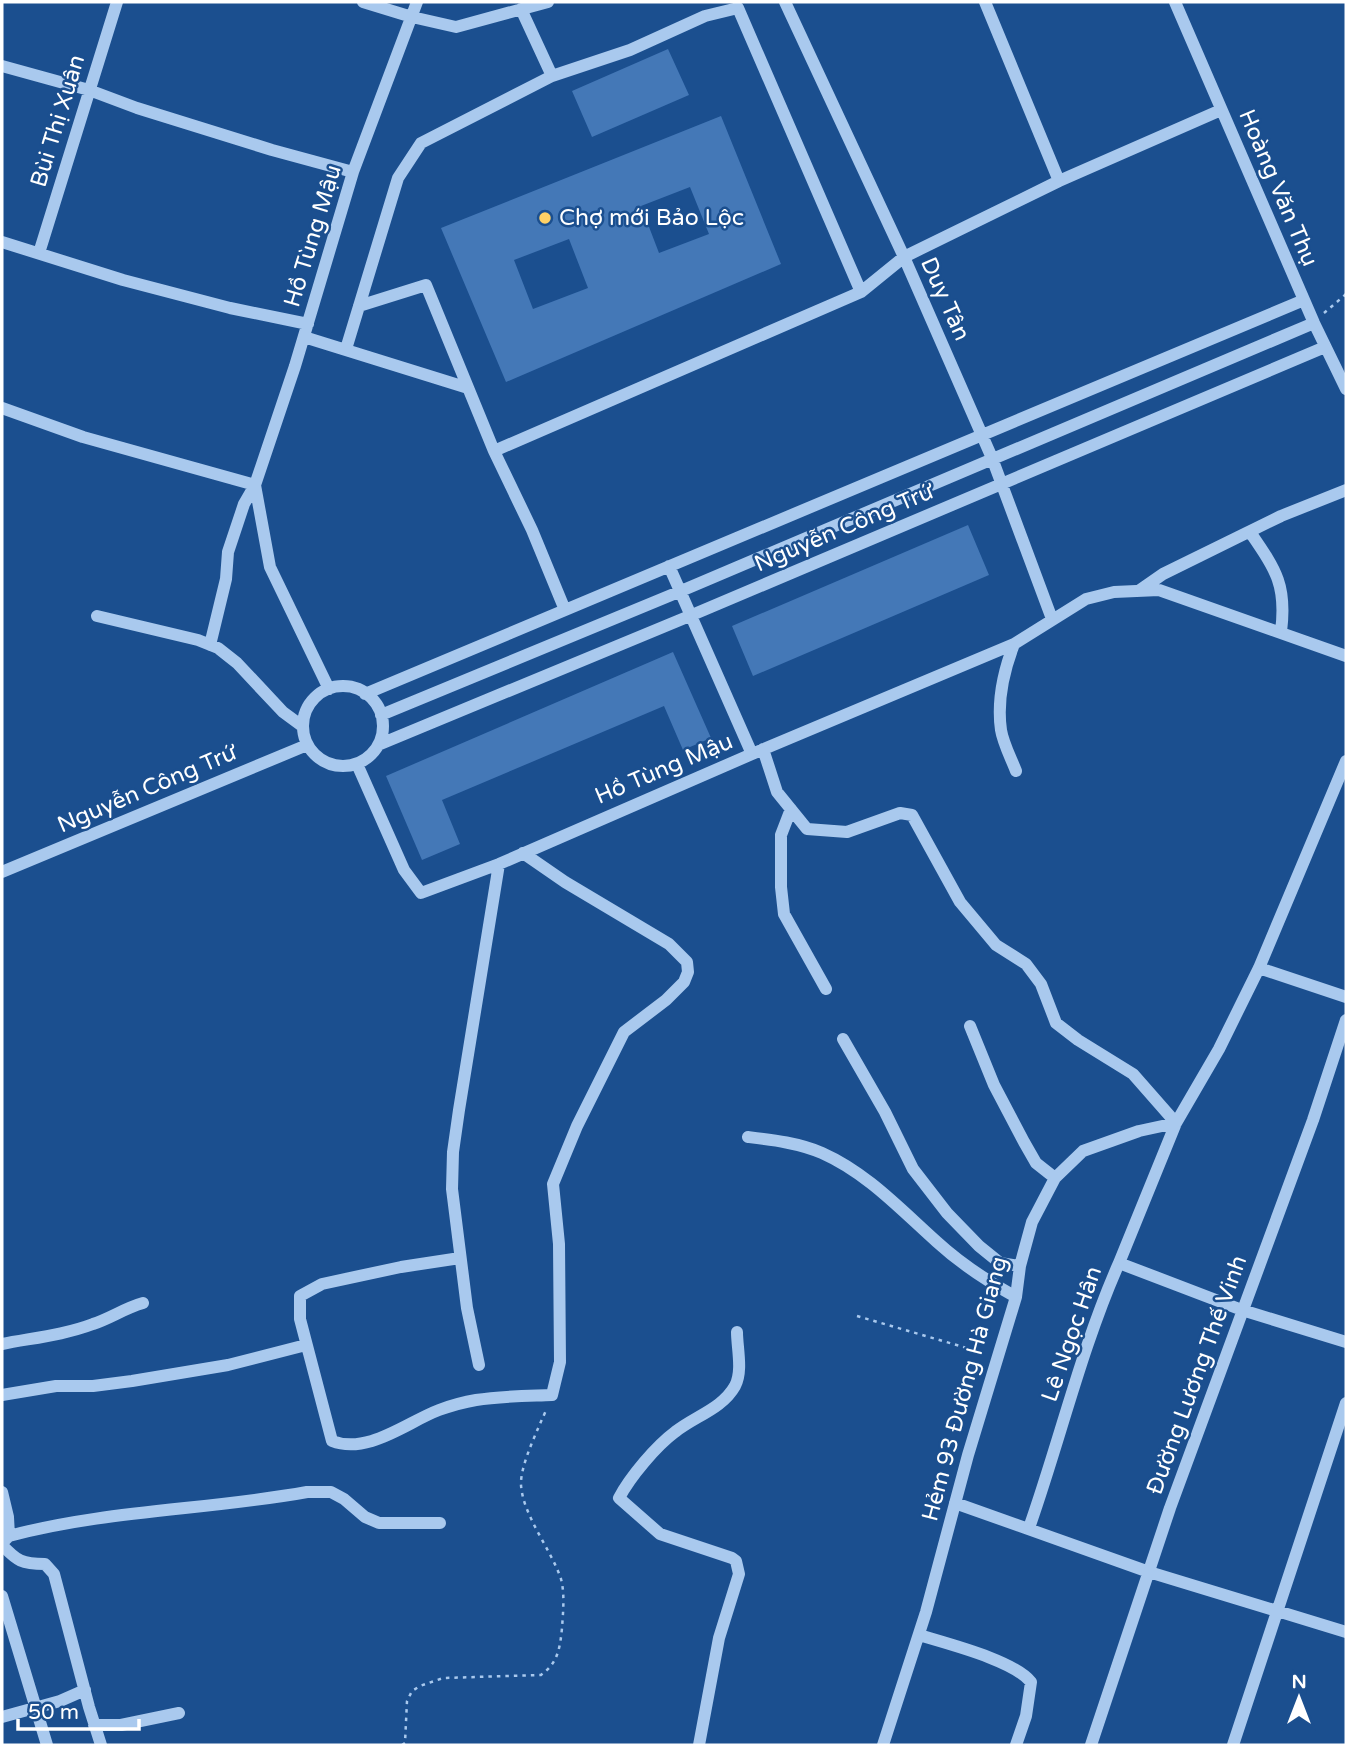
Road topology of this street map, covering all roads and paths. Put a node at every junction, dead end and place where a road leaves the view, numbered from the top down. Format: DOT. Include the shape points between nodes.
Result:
graph roads {
  1 [pos="117,2"];
  2 [pos="363,2"];
  3 [pos="416,2"];
  4 [pos="548,2"];
  5 [pos="785,2"];
  6 [pos="985,2"];
  7 [pos="1175,2"];
  8 [pos="521,9"];
  9 [pos="412,17"];
  10 [pos="2,66"];
  11 [pos="552,76"];
  12 [pos="89,90"];
  13 [pos="1221,110"];
  14 [pos="353,172"];
  15 [pos="1059,181"];
  16 [pos="2,242"];
  17 [pos="39,253"];
  18 [pos="904,257"];
  19 [pos="861,292"];
  20 [pos="1346,293"];
  21 [pos="1304,300"];
  22 [pos="359,306"];
  23 [pos="1314,323"];
  24 [pos="306,330"];
  25 [pos="1325,346"];
  26 [pos="346,349"];
  27 [pos="468,388"];
  28 [pos="1346,389"];
  29 [pos="2,408"];
  30 [pos="982,437"];
  31 [pos="494,451"];
  32 [pos="992,460"];
  33 [pos="255,485"];
  34 [pos="1002,485"];
  35 [pos="1346,490"];
  36 [pos="1250,533"];
  37 [pos="669,566"];
  38 [pos="1140,590"];
  39 [pos="681,591"];
  40 [pos="565,610"];
  41 [pos="692,615"];
  42 [pos="97,616"];
  43 [pos="1052,619"];
  44 [pos="1281,632"];
  45 [pos="1014,644"];
  46 [pos="209,645"];
  47 [pos="1346,656"];
  48 [pos="329,689"];
  49 [pos="365,694"];
  50 [pos="381,715"];
  51 [pos="303,726"];
  52 [pos="307,745"];
  53 [pos="378,745"];
  54 [pos="758,751"];
  55 [pos="357,764"];
  56 [pos="1345,766"];
  57 [pos="1016,771"];
  58 [pos="791,809"];
  59 [pos="523,853"];
  60 [pos="499,864"];
  61 [pos="2,872"];
  62 [pos="1259,968"];
  63 [pos="826,989"];
  64 [pos="1346,997"];
  65 [pos="1346,1020"];
  66 [pos="971,1026"];
  67 [pos="843,1040"];
  68 [pos="1176,1123"];
  69 [pos="748,1137"];
  70 [pos="1055,1178"];
  71 [pos="460,1258"];
  72 [pos="1119,1263"];
  73 [pos="1020,1266"];
  74 [pos="1016,1297"];
  75 [pos="143,1303"];
  76 [pos="1242,1310"];
  77 [pos="857,1317"];
  78 [pos="737,1332"];
  79 [pos="1346,1342"];
  80 [pos="2,1344"];
  81 [pos="306,1345"];
  82 [pos="998,1356"];
  83 [pos="479,1365"];
  84 [pos="2,1395"];
  85 [pos="552,1395"];
  86 [pos="1346,1403"];
  87 [pos="2,1492"];
  88 [pos="955,1503"];
  89 [pos="440,1523"];
  90 [pos="1029,1528"];
  91 [pos="4,1541"];
  92 [pos="1149,1572"];
  93 [pos="2,1596"];
  94 [pos="1277,1611"];
  95 [pos="1346,1632"];
  96 [pos="919,1635"];
  97 [pos="85,1690"];
  98 [pos="35,1707"];
  99 [pos="179,1713"];
  100 [pos="2,1717"];
  101 [pos="94,1725"];
  102 [pos="47,1745"];
  103 [pos="102,1745"];
  104 [pos="402,1745"];
  105 [pos="699,1745"];
  106 [pos="883,1745"];
  107 [pos="1016,1745"];
  108 [pos="1091,1745"];
  109 [pos="1233,1745"];
  1 -- 12 [label="street, Bùi Thị Xuân"];
  2 -- 9 [label="street"];
  3 -- 9 [label="street, Hồ Tùng Mậu"];
  4 -- 8 [label="street"];
  5 -- 18 [label="street, Duy Tân"];
  6 -- 15 [label="street"];
  7 -- 13 [label="street, Hoàng Văn Thụ"];
  8 -- 9 [label="street" via="456,27"];
  8 -- 11 [label="street"];
  9 -- 14 [label="street, Hồ Tùng Mậu"];
  10 -- 12 [label="street"];
  11 -- 19 [label="street" via="630,50 705,16 738,8"];
  11 -- 22 [label="street" via="421,143 398,178"];
  12 -- 14 [label="street"];
  12 -- 17 [label="street, Bùi Thị Xuân"];
  13 -- 15 [label="street"];
  13 -- 21 [label="street, Hoàng Văn Thụ"];
  14 -- 24 [label="street, Hồ Tùng Mậu"];
  15 -- 18 [label="street"];
  16 -- 17 [label="street"];
  17 -- 24 [label="street"];
  18 -- 19 [label="street"];
  18 -- 30 [label="street, Duy Tân"];
  19 -- 31 [label="street"];
  20 -- 23 [label="path"];
  21 -- 23 [label="street, Hoàng Văn Thụ"];
  21 -- 30 [label="street, Nguyễn Công Trứ"];
  22 -- 26 [label="street"];
  22 -- 27 [label="street" via="425,285"];
  23 -- 25 [label="street, Hoàng Văn Thụ"];
  23 -- 32 [label="street, Nguyễn Công Trứ"];
  24 -- 26 [label="street"];
  24 -- 33 [label="street, Hồ Tùng Mậu"];
  25 -- 28 [label="street, Hoàng Văn Thụ"];
  25 -- 34 [label="street, Nguyễn Công Trứ"];
  26 -- 27 [label="street"];
  27 -- 31 [label="street"];
  29 -- 33 [label="street" via="83,437"];
  30 -- 32 [label="street, Duy Tân"];
  30 -- 37 [label="street, Nguyễn Công Trứ"];
  31 -- 40 [label="street"];
  32 -- 34 [label="street, Duy Tân"];
  32 -- 39 [label="street, Nguyễn Công Trứ"];
  33 -- 46 [label="street, Hồ Tùng Mậu" via="228,552"];
  33 -- 48 [label="street, Hồ Tùng Mậu" via="270,567"];
  34 -- 41 [label="street, Nguyễn Công Trứ"];
  34 -- 43 [label="street, Duy Tân"];
  35 -- 36 [label="street"];
  36 -- 38 [label="street" via="1163,574"];
  36 -- 44 [label="street" via="1281,585"];
  37 -- 39 [label="street"];
  37 -- 40 [label="street, Nguyễn Công Trứ"];
  38 -- 43 [label="street, Hồ Tùng Mậu" via="1086,599"];
  38 -- 44 [label="street" via="1159,590"];
  39 -- 41 [label="street"];
  39 -- 50 [label="street, Nguyễn Công Trứ"];
  40 -- 49 [label="street, Nguyễn Công Trứ"];
  41 -- 53 [label="street, Nguyễn Công Trứ"];
  41 -- 54 [label="street"];
  42 -- 46 [label="street"];
  43 -- 45 [label="street, Hồ Tùng Mậu"];
  44 -- 47 [label="street"];
  45 -- 54 [label="street, Hồ Tùng Mậu"];
  45 -- 57 [label="street" via="1000,701 1001,732"];
  46 -- 51 [label="street" via="237,663 283,712"];
  48 -- 49 [label="street" via="348,687"];
  48 -- 51 [label="street" via="313,700"];
  49 -- 50 [label="street"];
  50 -- 53 [label="street"];
  51 -- 52 [label="street"];
  52 -- 55 [label="street" via="328,763"];
  52 -- 61 [label="street, Nguyễn Công Trứ"];
  53 -- 55 [label="street"];
  54 -- 58 [label="street" via="777,792"];
  54 -- 59 [label="street, Hồ Tùng Mậu"];
  55 -- 60 [label="street, Hồ Tùng Mậu" via="404,870 421,893"];
  56 -- 62 [label="street"];
  58 -- 63 [label="street" via="781,835 784,914"];
  58 -- 68 [label="street" via="807,829 848,832 900,813 912,815 960,902 996,945 1026,964 1041,984 1056,1023 1133,1074"];
  59 -- 60 [label="street, Hồ Tùng Mậu"];
  59 -- 85 [label="street" via="669,944 687,962 688,972 666,1000 624,1032 553,1184 559,1244 560,1362"];
  60 -- 71 [label="street" via="453,1152"];
  62 -- 64 [label="street"];
  62 -- 68 [label="street"];
  65 -- 76 [label="street, Đường Lương Thế Vinh"];
  66 -- 70 [label="street" via="994,1085 1024,1142 1036,1163"];
  67 -- 73 [label="street" via="913,1169 947,1213 1000,1263"];
  68 -- 70 [label="street, Hẻm 93 Đường Hà Giang" via="1083,1151"];
  68 -- 72 [label="street"];
  69 -- 74 [label="street" via="821,1152 856,1172 983,1279"];
  70 -- 73 [label="street, Hẻm 93 Đường Hà Giang" via="1032,1222"];
  71 -- 81 [label="street" via="322,1284 300,1296"];
  71 -- 83 [label="street"];
  72 -- 76 [label="street, Lê Ngọc Hân"];
  72 -- 90 [label="street, Lê Ngọc Hân" via="1080,1362"];
  73 -- 74 [label="street, Hẻm 93 Đường Hà Giang"];
  74 -- 82 [label="street, Hẻm 93 Đường Hà Giang"];
  75 -- 80 [label="street" via="64,1333"];
  76 -- 79 [label="street, Lê Ngọc Hân"];
  76 -- 92 [label="street, Đường Lương Thế Vinh"];
  77 -- 82 [label="path"];
  78 -- 105 [label="street" via="739,1371 734,1386 712,1410 674,1432 628,1481 619,1498 660,1534 732,1558 739,1566 719,1637"];
  81 -- 84 [label="street" via="229,1365 132,1381"];
  81 -- 85 [label="street" via="332,1441 342,1445 364,1442 438,1410 475,1400"];
  82 -- 88 [label="street, Hẻm 93 Đường Hà Giang"];
  85 -- 104 [label="path" via="527,1456 521,1484 527,1509 562,1583 561,1642 553,1666 541,1675 443,1678 420,1686 407,1701"];
  86 -- 94 [label="street"];
  87 -- 91 [label="street" via="8,1517"];
  88 -- 90 [label="street"];
  88 -- 96 [label="street, Hẻm 93 Đường Hà Giang"];
  89 -- 91 [label="street" via="379,1523 331,1492 307,1492 86,1520 43,1527"];
  90 -- 92 [label="street"];
  91 -- 97 [label="street" via="15,1559 45,1563 54,1574"];
  92 -- 94 [label="street"];
  92 -- 108 [label="street, Đường Lương Thế Vinh"];
  93 -- 98 [label="street"];
  94 -- 95 [label="street"];
  94 -- 109 [label="street"];
  96 -- 106 [label="street, Hẻm 93 Đường Hà Giang"];
  96 -- 107 [label="street" via="1026,1675 1031,1692"];
  97 -- 98 [label="street"];
  97 -- 101 [label="street"];
  98 -- 100 [label="street"];
  98 -- 102 [label="street"];
  99 -- 101 [label="street" via="121,1725"];
  101 -- 103 [label="street"];
}
